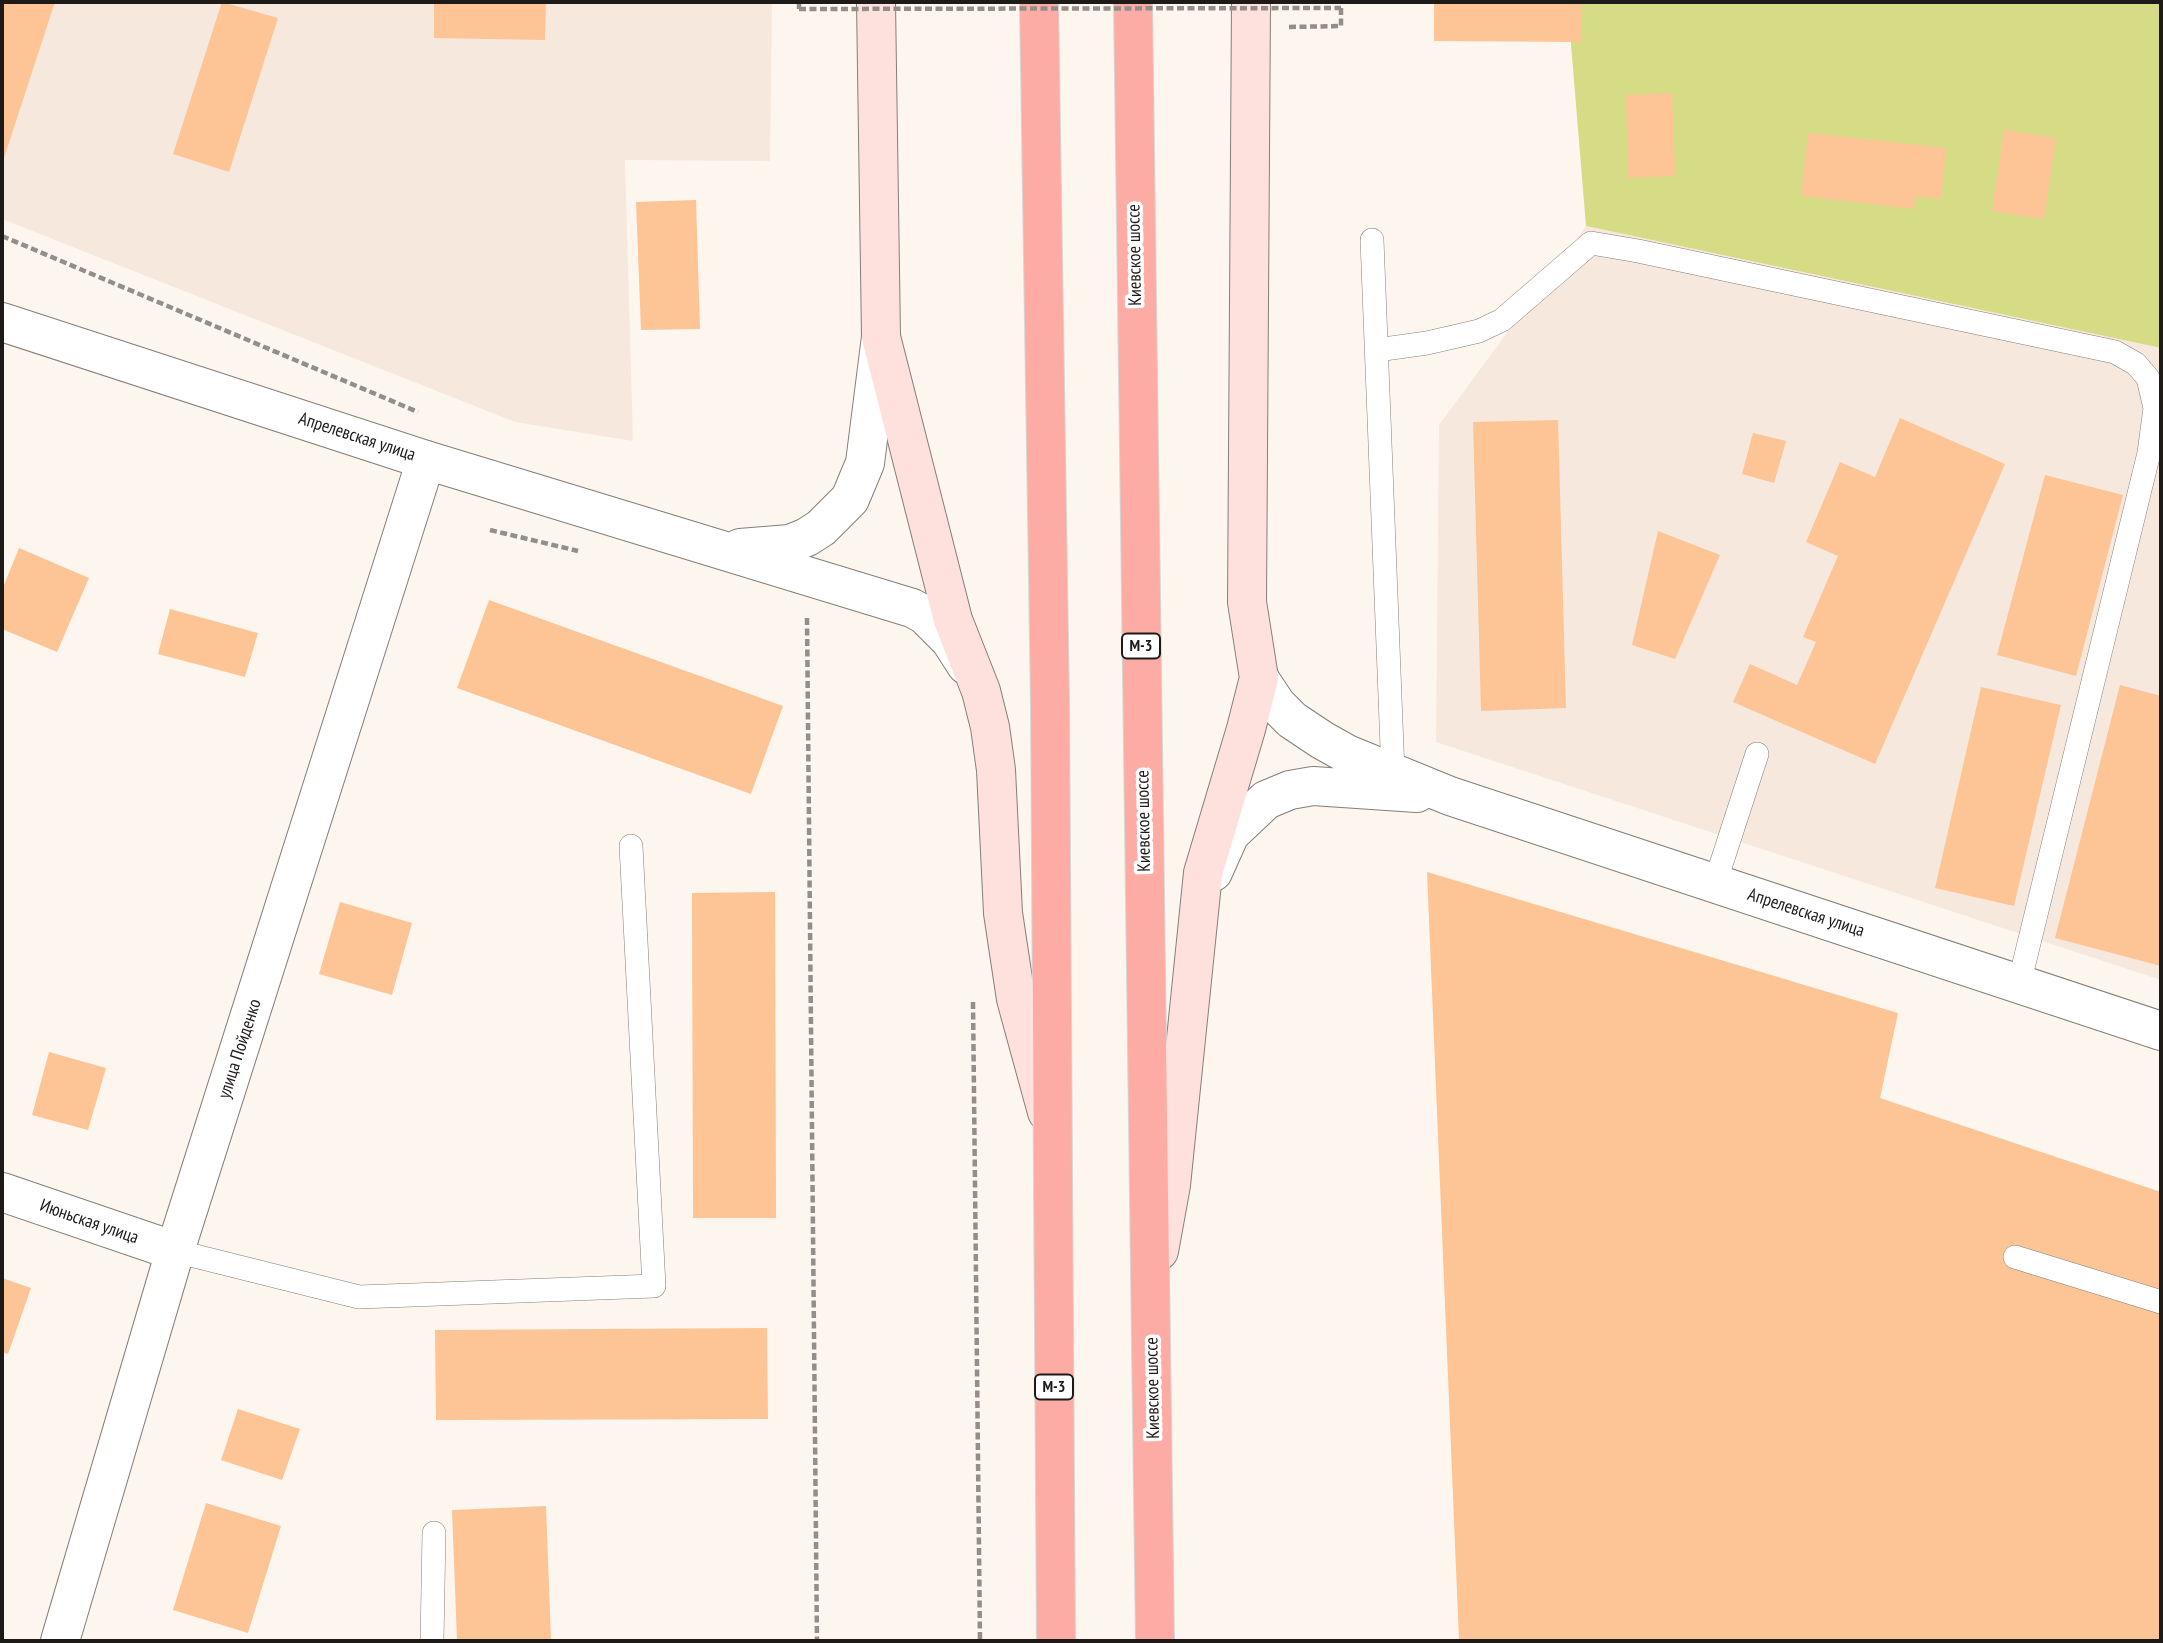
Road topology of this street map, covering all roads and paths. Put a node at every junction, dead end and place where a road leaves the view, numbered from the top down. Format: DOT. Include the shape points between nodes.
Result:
graph roads {
  1 [pos="799,2"];
  2 [pos="842,2"];
  3 [pos="1039,2"];
  4 [pos="1133,2"];
  5 [pos="1251,2"];
  6 [pos="859,6"];
  7 [pos="842,21"];
  8 [pos="1281,27"];
  9 [pos="2,236"];
  10 [pos="1372,240"];
  11 [pos="2,322"];
  12 [pos="881,337"];
  13 [pos="1377,350"];
  14 [pos="423,415"];
  15 [pos="426,460"];
  16 [pos="490,530"];
  17 [pos="714,548"];
  18 [pos="578,551"];
  19 [pos="807,608"];
  20 [pos="1259,678"];
  21 [pos="981,691"];
  22 [pos="1757,754"];
  23 [pos="1393,773"];
  24 [pos="1450,796"];
  25 [pos="631,846"];
  26 [pos="1716,883"];
  27 [pos="1197,913"];
  28 [pos="2019,984"];
  29 [pos="973,993"];
  30 [pos="2161,1031"];
  31 [pos="1053,1133"];
  32 [pos="2,1192"];
  33 [pos="176,1251"];
  34 [pos="2015,1257"];
  35 [pos="1152,1291"];
  36 [pos="2161,1302"];
  37 [pos="434,1533"];
  38 [pos="60,1641"];
  39 [pos="432,1641"];
  40 [pos="817,1641"];
  41 [pos="980,1641"];
  42 [pos="1056,1641"];
  43 [pos="1155,1641"];
  1 -- 6 [label="path, bridge" via="799,9"];
  2 -- 6 [label="path"];
  3 -- 31 [label="highway, М-3"];
  4 -- 35 [label="highway, Киевское шоссе / М-3"];
  5 -- 20 [label="main road" via="1247,602"];
  6 -- 7 [label="path"];
  6 -- 8 [label="path, bridge" via="1341,8 1341,26"];
  6 -- 12 [label="main road"];
  9 -- 14 [label="path"];
  10 -- 13 [label="lane"];
  11 -- 15 [label="street, Апрелевская улица"];
  12 -- 17 [label="street" via="865,463 850,499 821,528 790,544"];
  12 -- 21 [label="main road" via="953,620"];
  13 -- 23 [label="lane"];
  13 -- 28 [label="lane" via="1427,344 1502,320 1591,243 2104,349 2136,364 2148,378 2155,408 2148,453"];
  15 -- 17 [label="street, Апрелевская улица"];
  15 -- 33 [label="street, улица Пойденко"];
  16 -- 18 [label="path"];
  17 -- 21 [label="street, Апрелевская улица" via="912,608 950,640"];
  19 -- 40 [label="path"];
  20 -- 23 [label="street" via="1292,720 1347,754"];
  20 -- 27 [label="main road" via="1203,873"];
  21 -- 31 [label="main road" via="996,770 1003,913 1016,999"];
  22 -- 26 [label="lane"];
  23 -- 24 [label="street"];
  24 -- 26 [label="street, Апрелевская улица"];
  24 -- 27 [label="street" via="1313,786 1266,800 1230,834"];
  25 -- 33 [label="lane" via="654,1286 359,1297"];
  26 -- 28 [label="street, Апрелевская улица"];
  27 -- 35 [label="main road" via="1171,1185"];
  28 -- 30 [label="street, Апрелевская улица"];
  29 -- 41 [label="path"];
  31 -- 42 [label="highway, М-3"];
  32 -- 33 [label="street, Июньская улица"];
  33 -- 38 [label="street, улица Пойденко"];
  34 -- 36 [label="lane"];
  35 -- 43 [label="highway, Киевское шоссе / М-3"];
  37 -- 39 [label="lane"];
}
